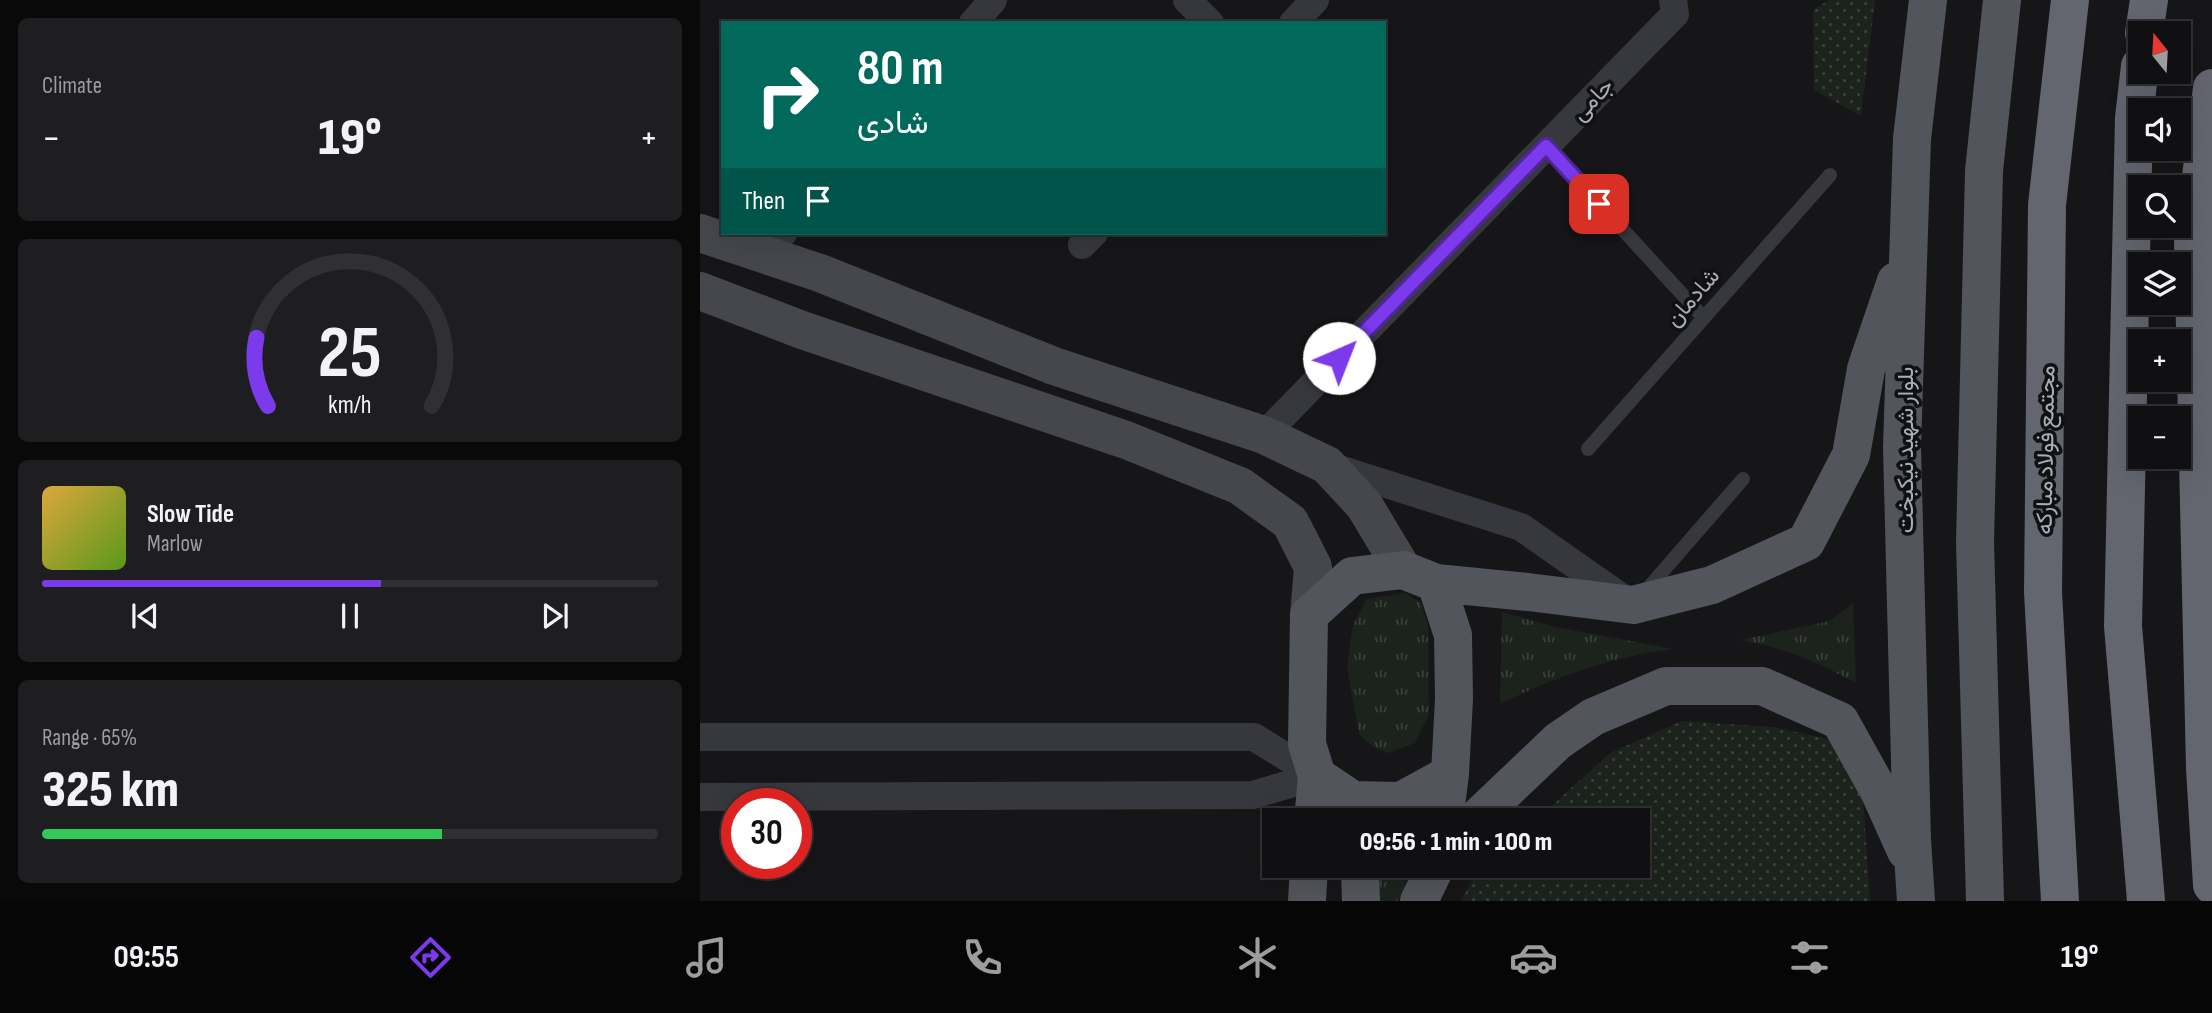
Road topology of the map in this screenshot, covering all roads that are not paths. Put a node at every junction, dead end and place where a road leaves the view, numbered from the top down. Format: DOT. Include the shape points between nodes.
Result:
graph roads {
  1 [pos="993,0"];
  2 [pos="1187,0"];
  3 [pos="1315,0"];
  4 [pos="1673,0"];
  5 [pos="1928,0"];
  6 [pos="2002,0"];
  7 [pos="2070,0"];
  8 [pos="2148,0"];
  9 [pos="975,21"];
  10 [pos="1208,21"];
  11 [pos="1295,21"];
  12 [pos="2145,21"];
  13 [pos="2138,84"];
  14 [pos="2212,88"];
  15 [pos="1546,146"];
  16 [pos="1830,175"];
  17 [pos="700,233"];
  18 [pos="1909,242"];
  19 [pos="773,244"];
  20 [pos="700,291"];
  21 [pos="929,316"];
  22 [pos="1704,318"];
  23 [pos="1024,353"];
  24 [pos="896,361"];
  25 [pos="990,393"];
  26 [pos="1264,435"];
  27 [pos="1588,449"];
  28 [pos="1327,464"];
  29 [pos="1742,479"];
  30 [pos="1419,576"];
  31 [pos="1633,605"];
  32 [pos="1310,615"];
  33 [pos="700,737"];
  34 [pos="1450,774"];
  35 [pos="1317,776"];
  36 [pos="700,796"];
  37 [pos="1314,808"];
  38 [pos="1446,808"];
  39 [pos="1488,808"];
  40 [pos="1360,878"];
  41 [pos="1915,885"];
  42 [pos="2212,885"];
  43 [pos="1360,901"];
  44 [pos="1985,901"];
  45 [pos="2060,901"];
  46 [pos="2146,901"];
  1 -- 9 [label="street"];
  2 -- 10 [label="street"];
  3 -- 11 [label="street"];
  4 -- 15 [label="street, جامی" via="1675,14"];
  5 -- 18 [label="main road, بلوار شهید نیکبخت" via="1912,139"];
  6 -- 44 [label="main road" via="1984,171 1975,542"];
  7 -- 45 [label="highway, مجتمع فولاد مبارکه" via="2047,205 2046,288 2043,592"];
  8 -- 12 [label="highway"];
  13 -- 46 [label="highway" via="2123,626"];
  14 -- 42 [label="highway" via="2193,242 2205,768"];
  15 -- 22 [label="lane"];
  15 -- 26 [label="street, جامی"];
  16 -- 22 [label="lane, شادمان"];
  17 -- 19 [label="street"];
  18 -- 31 [label="main road" via="1866,369 1851,456 1805,542 1712,585"];
  18 -- 41 [label="main road, بلوار شهید نیکبخت" via="1902,447"];
  19 -- 21 [label="street" via="820,273"];
  20 -- 24 [label="street"];
  21 -- 23 [label="street"];
  21 -- 24 [label="street" via="920,352"];
  22 -- 27 [label="lane, شادمان"];
  23 -- 25 [label="street" via="1003,365"];
  23 -- 26 [label="street"];
  24 -- 25 [label="street"];
  25 -- 32 [label="street" via="1240,486 1290,522 1312,567"];
  26 -- 28 [label="street"];
  28 -- 30 [label="street"];
  28 -- 31 [label="street" via="1521,527"];
  29 -- 31 [label="lane"];
  30 -- 31 [label="main road"];
  30 -- 32 [label="main road" via="1352,576"];
  30 -- 34 [label="main road" via="1453,635"];
  32 -- 35 [label="main road" via="1307,744"];
  33 -- 35 [label="street" via="1254,737"];
  34 -- 35 [label="main road" via="1401,802 1353,800"];
  34 -- 38 [label="main road"];
  35 -- 36 [label="street" via="1253,796"];
  35 -- 37 [label="main road"];
  39 -- 41 [label="main road" via="1558,741 1593,717 1666,686 1762,686 1840,721 1879,790"];
  40 -- 43 [label="main road"];
}
